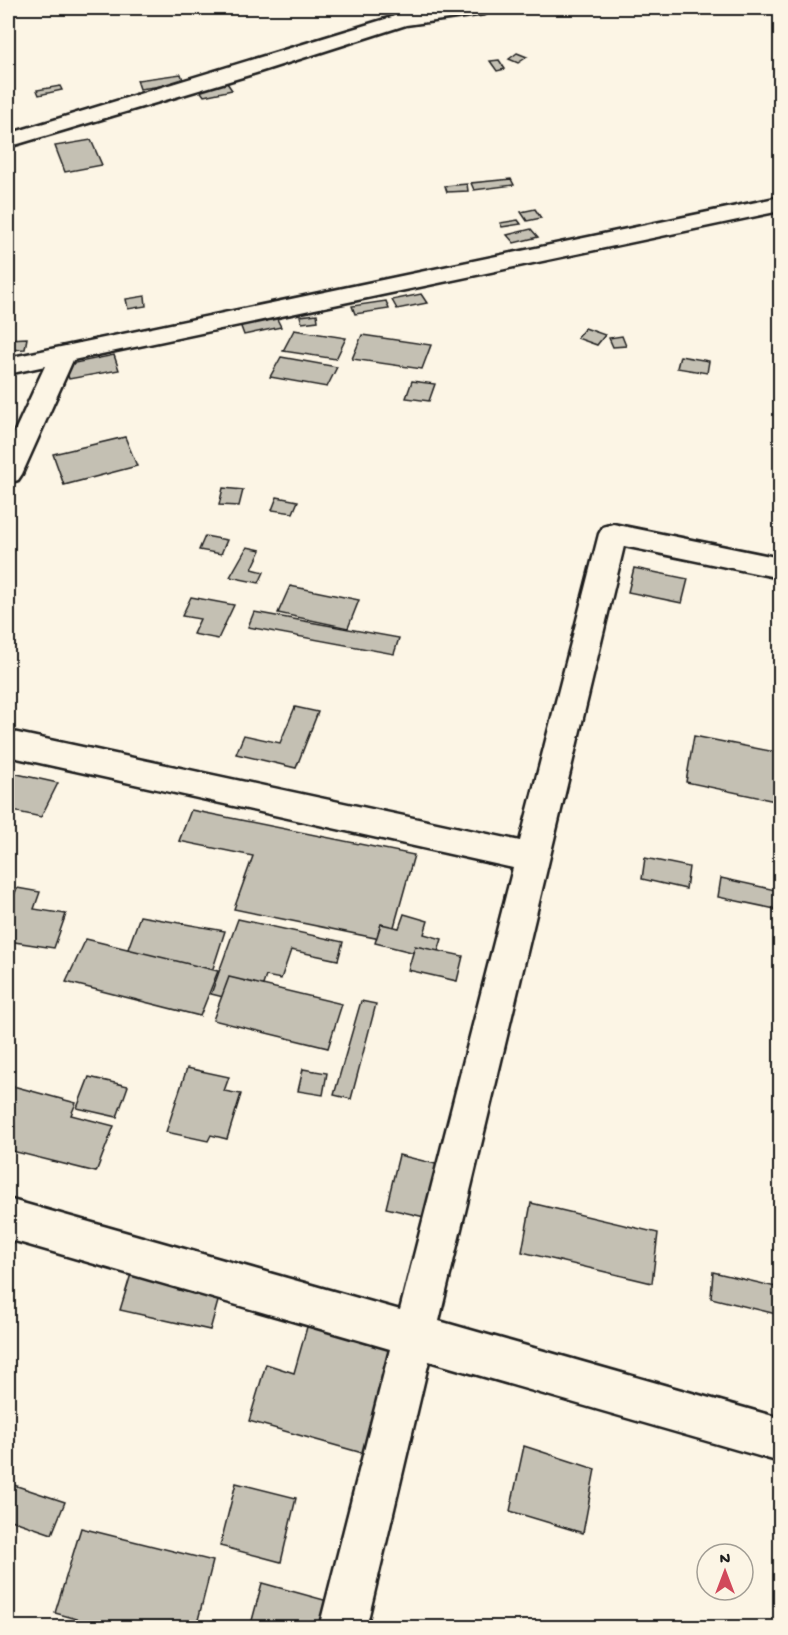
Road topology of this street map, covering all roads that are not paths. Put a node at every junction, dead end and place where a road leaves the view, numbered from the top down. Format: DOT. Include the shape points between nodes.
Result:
graph roads {
  1 [pos="422,8"];
  2 [pos="485,8"];
  3 [pos="395,14"];
  4 [pos="8,141"];
  5 [pos="780,204"];
  6 [pos="63,355"];
  7 [pos="8,366"];
  8 [pos="8,474"];
  9 [pos="780,568"];
  10 [pos="8,743"];
  11 [pos="532,858"];
  12 [pos="8,1219"];
  13 [pos="414,1336"];
  14 [pos="780,1440"];
  15 [pos="342,1628"];
  1 -- 3 [label="street"];
  2 -- 3 [label="street"];
  3 -- 4 [label="street" via="249,69"];
  5 -- 6 [label="street"];
  6 -- 7 [label="street"];
  6 -- 8 [label="street"];
  9 -- 11 [label="street" via="613,534"];
  10 -- 11 [label="street"];
  11 -- 13 [label="street"];
  12 -- 13 [label="street"];
  13 -- 14 [label="street"];
  13 -- 15 [label="street"];
}
